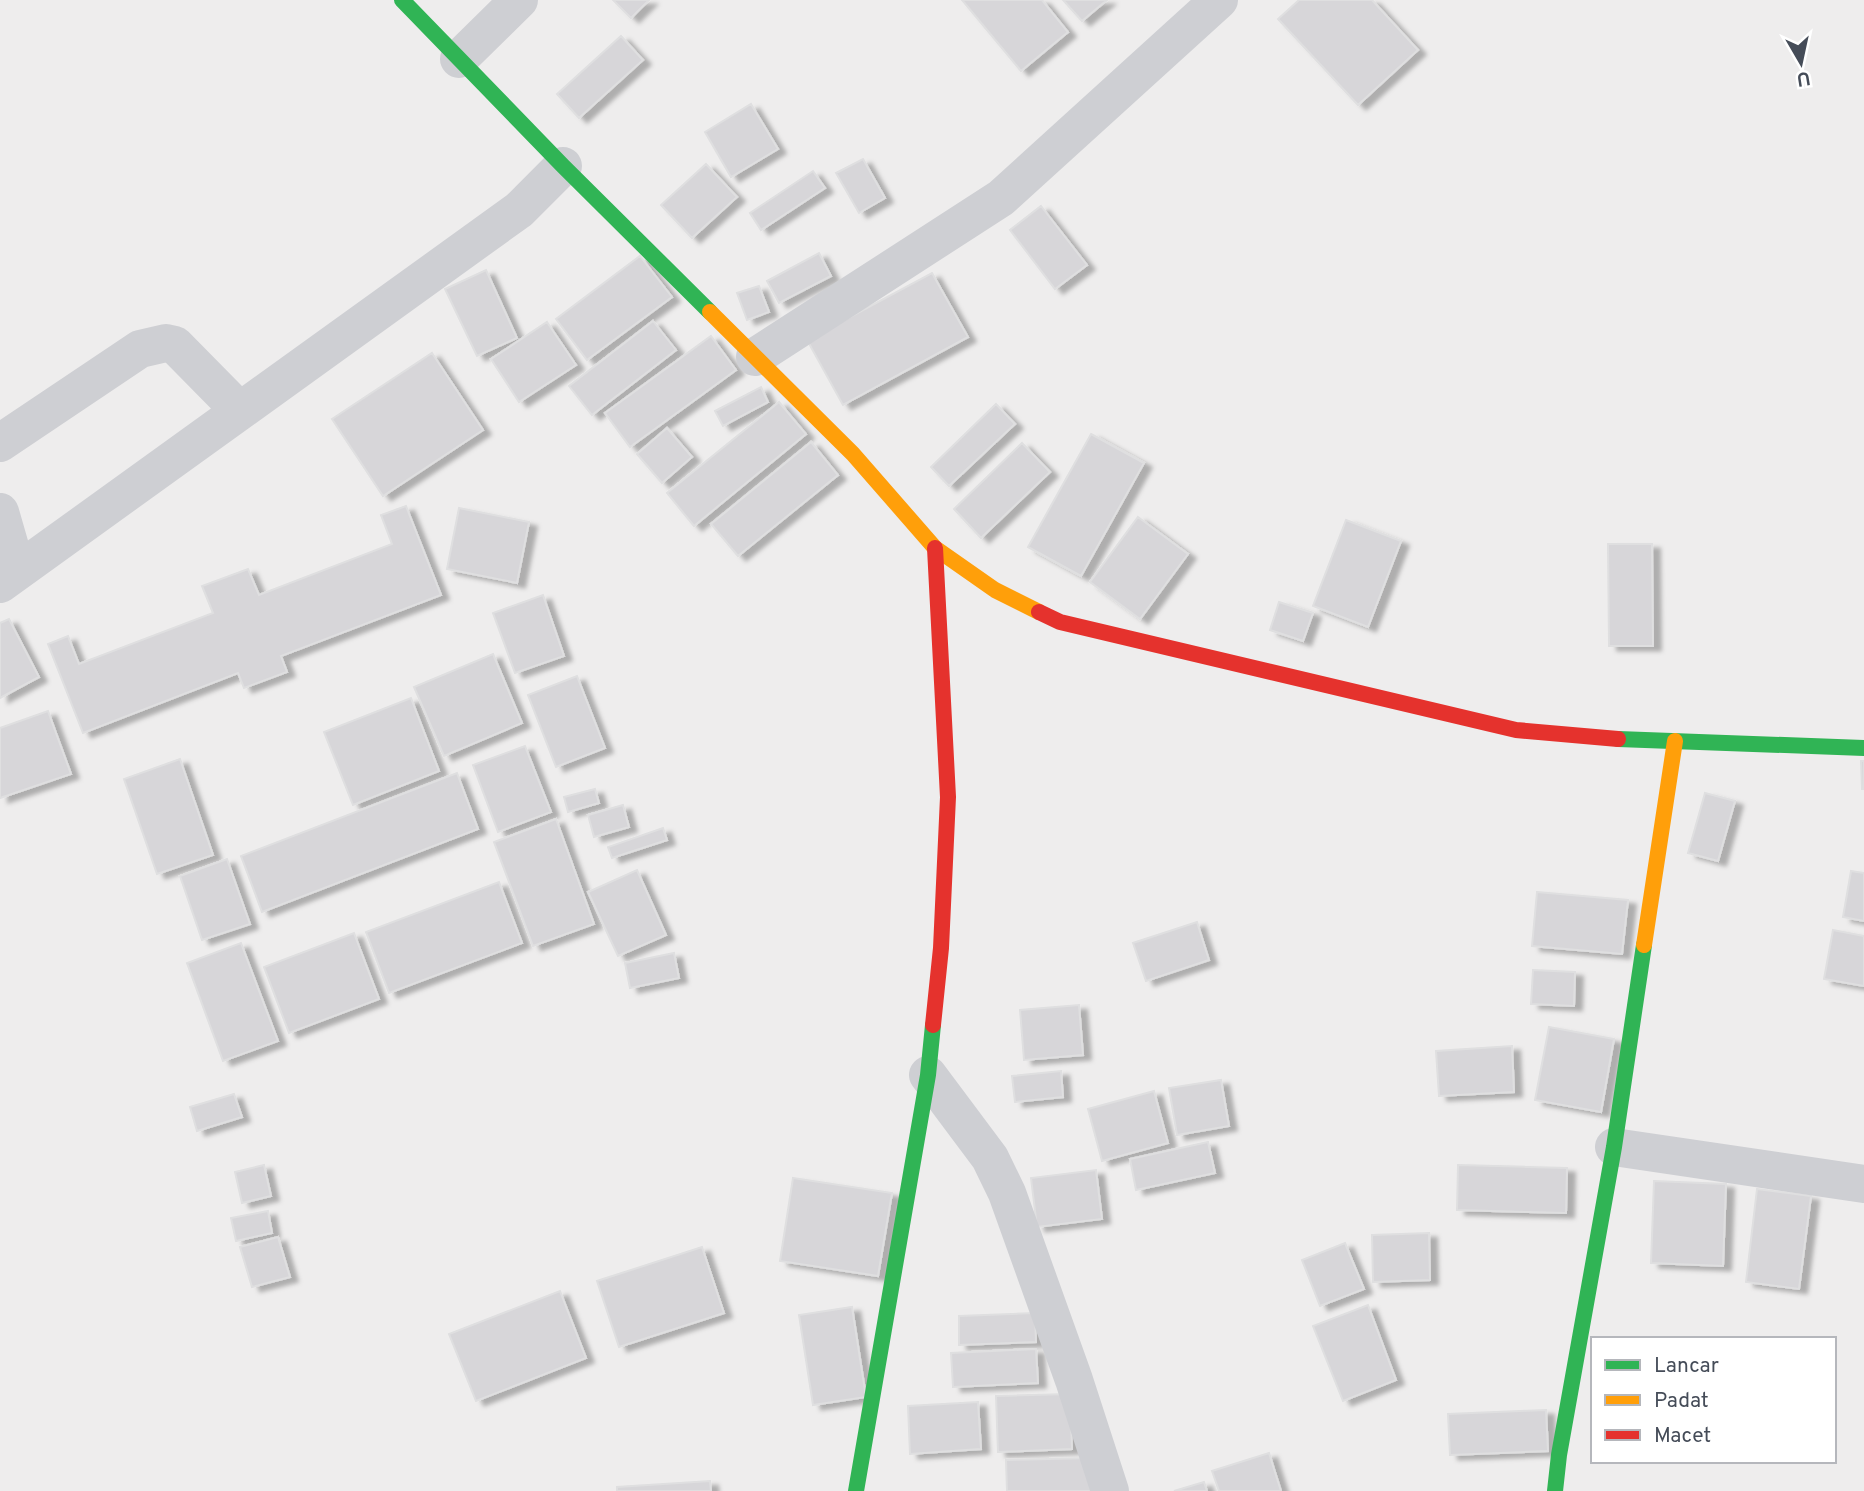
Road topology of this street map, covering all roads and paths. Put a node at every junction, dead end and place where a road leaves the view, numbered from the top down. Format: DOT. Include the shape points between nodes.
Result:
graph roads {
  1 [pos="402,0"];
  2 [pos="519,0"];
  3 [pos="1219,0"];
  4 [pos="459,59"];
  5 [pos="563,166"];
  6 [pos="755,357"];
  7 [pos="240,411"];
  8 [pos="0,443"];
  9 [pos="0,512"];
  10 [pos="935,548"];
  11 [pos="9,577"];
  12 [pos="1675,741"];
  13 [pos="1864,748"];
  14 [pos="928,1075"];
  15 [pos="1614,1147"];
  16 [pos="1864,1184"];
  17 [pos="856,1491"];
  18 [pos="1110,1491"];
  19 [pos="1555,1491"];
  1 -- 4 [label="street"];
  2 -- 4 [label="street"];
  3 -- 6 [label="street" via="1001,198"];
  4 -- 5 [label="street"];
  5 -- 6 [label="street"];
  5 -- 7 [label="street" via="519,209"];
  6 -- 10 [label="street" via="853,454"];
  7 -- 8 [label="street" via="175,345 166,343 140,349"];
  7 -- 11 [label="street"];
  9 -- 11 [label="street"];
  10 -- 12 [label="street" via="995,590 1060,622 1086,629 1516,730"];
  10 -- 14 [label="street" via="948,797 941,948"];
  12 -- 13 [label="street"];
  12 -- 15 [label="street"];
  14 -- 17 [label="street"];
  14 -- 18 [label="street" via="990,1158 1007,1193"];
  15 -- 16 [label="street"];
  15 -- 19 [label="street"];
}
